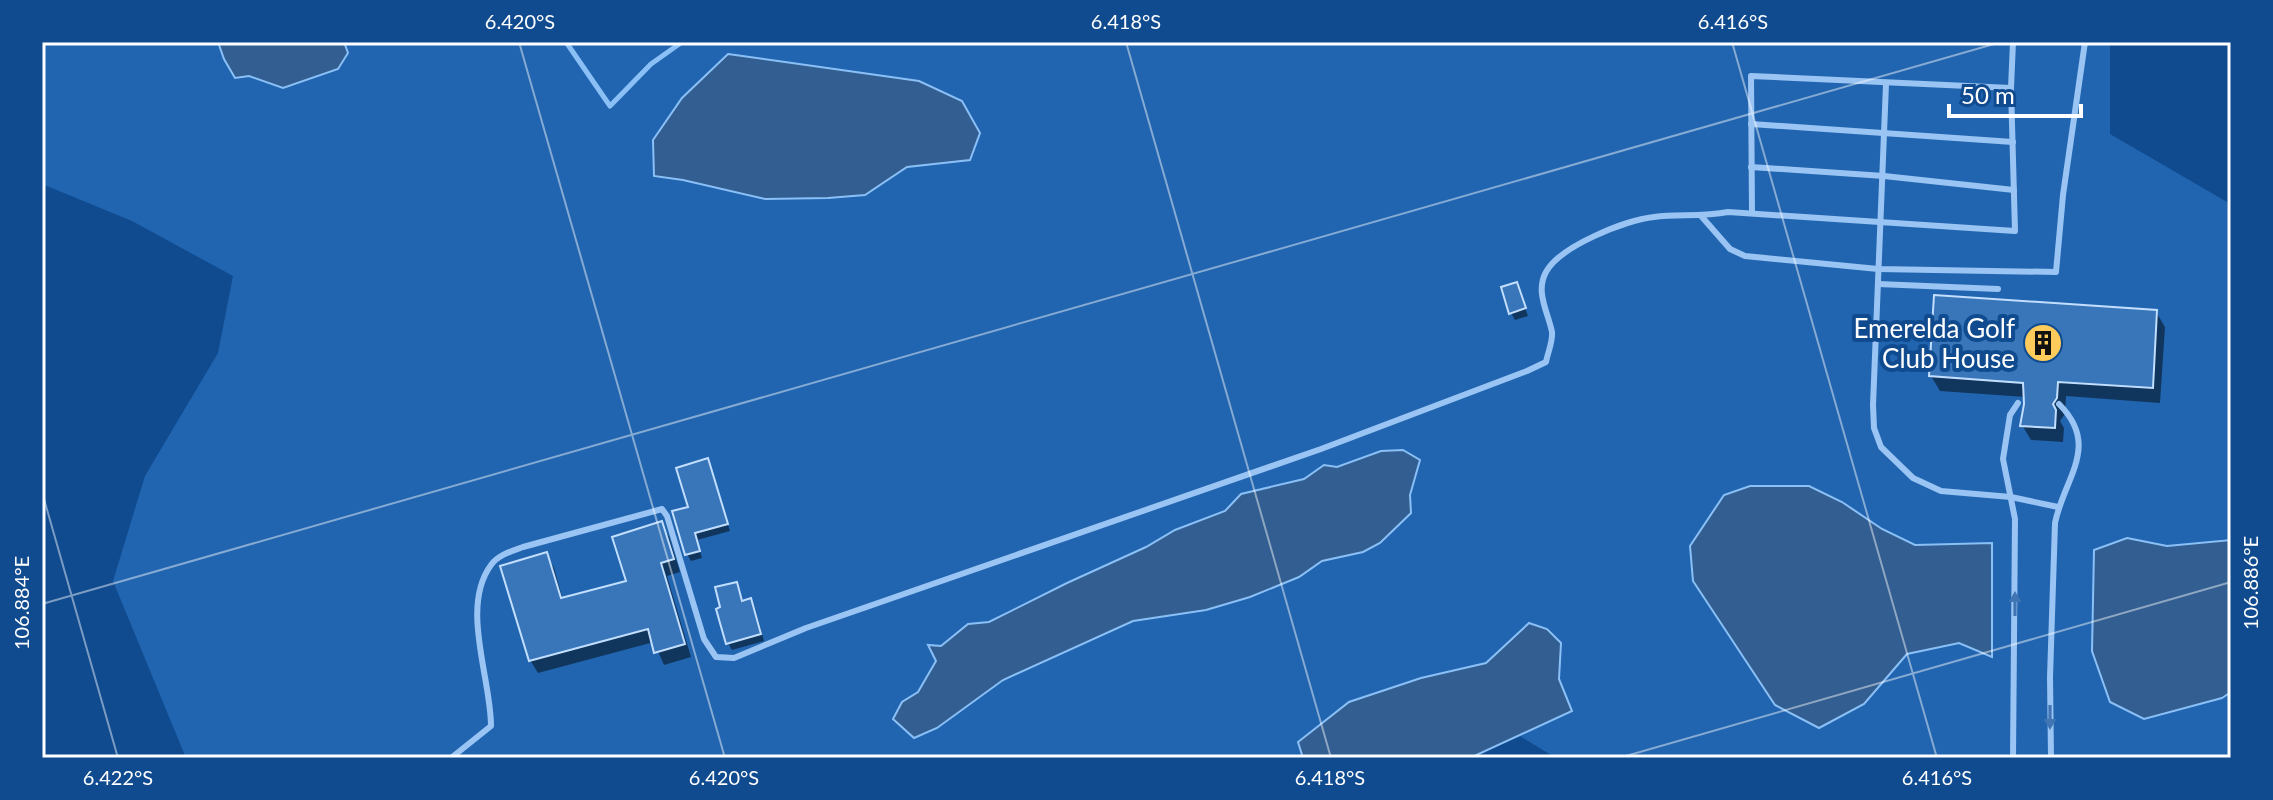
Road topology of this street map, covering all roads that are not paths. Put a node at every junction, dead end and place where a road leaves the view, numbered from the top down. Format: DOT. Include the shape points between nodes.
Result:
graph roads {
  1 [pos="2013,42"];
  2 [pos="2085,42"];
  3 [pos="1886,84"];
  4 [pos="2011,88"];
  5 [pos="1751,124"];
  6 [pos="1884,132"];
  7 [pos="2013,142"];
  8 [pos="1751,167"];
  9 [pos="1884,176"];
  10 [pos="2014,190"];
  11 [pos="1752,213"];
  12 [pos="1702,217"];
  13 [pos="1882,221"];
  14 [pos="1878,269"];
  15 [pos="1878,284"];
  16 [pos="1998,289"];
  17 [pos="2018,403"];
  18 [pos="2059,404"];
  19 [pos="2011,497"];
  20 [pos="2058,507"];
  21 [pos="451,758"];
  22 [pos="2013,758"];
  23 [pos="2051,758"];
  1 -- 4 [label="lane"];
  2 -- 14 [label="lane" via="2056,272"];
  3 -- 4 [label="lane"];
  3 -- 5 [label="lane" via="1751,76"];
  3 -- 6 [label="lane"];
  4 -- 7 [label="lane"];
  5 -- 6 [label="lane"];
  5 -- 8 [label="lane"];
  6 -- 7 [label="lane"];
  6 -- 9 [label="lane"];
  7 -- 10 [label="lane"];
  8 -- 9 [label="lane"];
  8 -- 11 [label="lane"];
  9 -- 10 [label="lane"];
  9 -- 13 [label="lane"];
  10 -- 13 [label="lane" via="2015,231"];
  11 -- 12 [label="lane"];
  11 -- 13 [label="lane"];
  12 -- 14 [label="lane" via="1730,249 1745,256"];
  12 -- 21 [label="lane" via="1652,217 1600,233 1565,252 1546,272 1541,296 1553,335 1546,362 1527,371 734,658 716,657 704,639 662,509 503,555 481,583 479,607 491,726"];
  13 -- 14 [label="lane"];
  14 -- 15 [label="lane"];
  15 -- 16 [label="lane"];
  15 -- 19 [label="lane" via="1873,405 1881,447 1913,478 1941,491"];
  17 -- 19 [label="lane" via="2010,415 2003,459"];
  18 -- 20 [label="lane" via="2078,433 2079,455"];
  19 -- 20 [label="lane"];
  22 -- 19 [label="lane, one-way"];
  20 -- 23 [label="lane, one-way"];
}
